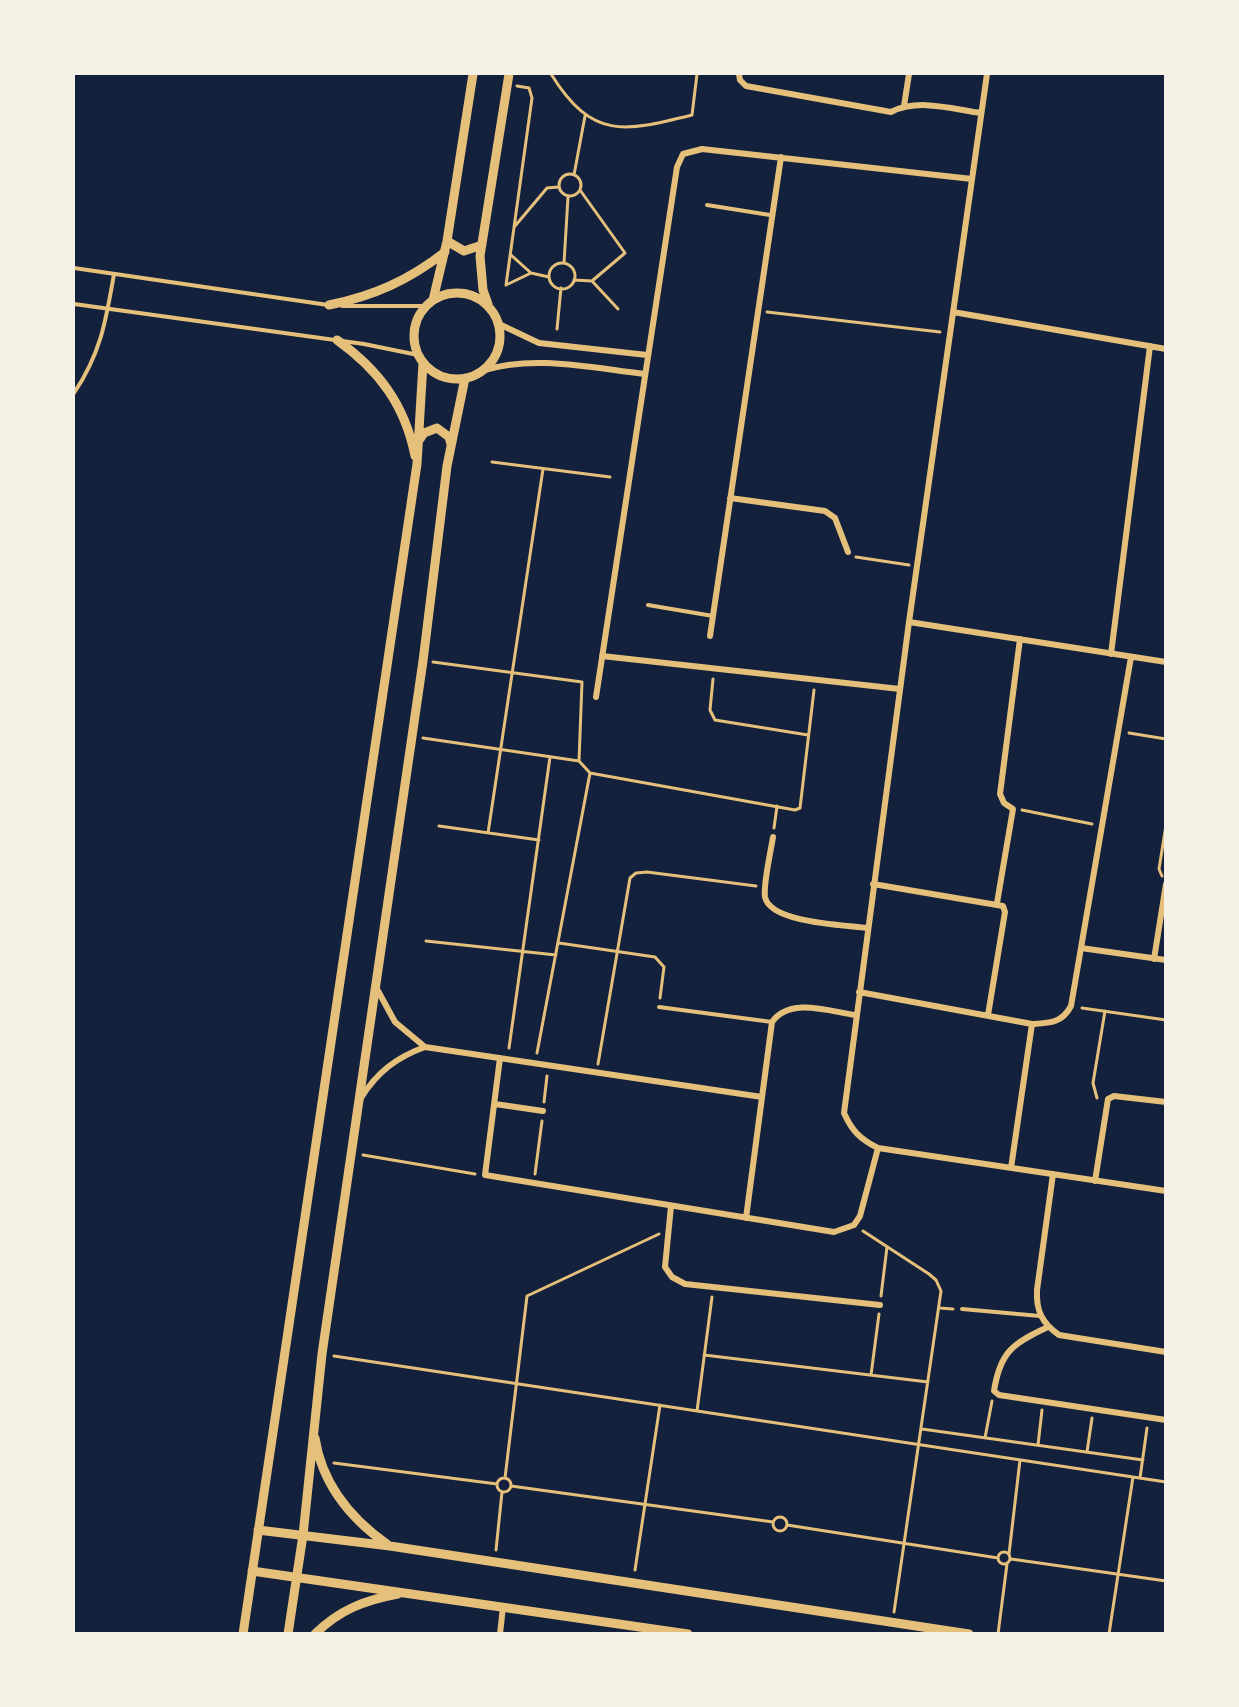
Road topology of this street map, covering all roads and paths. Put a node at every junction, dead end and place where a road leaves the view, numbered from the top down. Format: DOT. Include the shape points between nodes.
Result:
graph roads {
  1 [pos="473,74"];
  2 [pos="509,74"];
  3 [pos="551,74"];
  4 [pos="697,74"];
  5 [pos="739,74"];
  6 [pos="909,74"];
  7 [pos="987,74"];
  8 [pos="507,84"];
  9 [pos="904,106"];
  10 [pos="981,114"];
  11 [pos="585,116"];
  12 [pos="781,157"];
  13 [pos="574,175"];
  14 [pos="972,179"];
  15 [pos="558,187"];
  16 [pos="580,190"];
  17 [pos="568,197"];
  18 [pos="707,205"];
  19 [pos="770,215"];
  20 [pos="514,228"];
  21 [pos="447,241"];
  22 [pos="482,244"];
  23 [pos="445,252"];
  24 [pos="510,254"];
  25 [pos="564,263"];
  26 [pos="74,268"];
  27 [pos="531,273"];
  28 [pos="114,274"];
  29 [pos="549,277"];
  30 [pos="574,280"];
  31 [pos="592,281"];
  32 [pos="561,288"];
  33 [pos="429,303"];
  34 [pos="74,304"];
  35 [pos="329,305"];
  36 [pos="489,306"];
  37 [pos="618,309"];
  38 [pos="108,310"];
  39 [pos="757,311"];
  40 [pos="953,312"];
  41 [pos="499,324"];
  42 [pos="557,328"];
  43 [pos="950,333"];
  44 [pos="337,340"];
  45 [pos="1150,346"];
  46 [pos="1166,349"];
  47 [pos="647,355"];
  48 [pos="420,359"];
  49 [pos="481,371"];
  50 [pos="645,374"];
  51 [pos="465,378"];
  52 [pos="74,393"];
  53 [pos="420,439"];
  54 [pos="451,444"];
  55 [pos="492,462"];
  56 [pos="417,464"];
  57 [pos="543,469"];
  58 [pos="610,477"];
  59 [pos="730,498"];
  60 [pos="848,552"];
  61 [pos="916,566"];
  62 [pos="648,605"];
  63 [pos="713,616"];
  64 [pos="909,622"];
  65 [pos="710,636"];
  66 [pos="1020,639"];
  67 [pos="1111,654"];
  68 [pos="602,656"];
  69 [pos="1131,657"];
  70 [pos="423,661"];
  71 [pos="1166,662"];
  72 [pos="714,668"];
  73 [pos="512,672"];
  74 [pos="815,679"];
  75 [pos="900,689"];
  76 [pos="596,697"];
  77 [pos="1118,731"];
  78 [pos="809,735"];
  79 [pos="412,736"];
  80 [pos="1166,739"];
  81 [pos="501,750"];
  82 [pos="550,757"];
  83 [pos="579,761"];
  84 [pos="590,773"];
  85 [pos="777,806"];
  86 [pos="1013,809"];
  87 [pos="1166,825"];
  88 [pos="439,826"];
  89 [pos="1102,826"];
  90 [pos="488,833"];
  91 [pos="773,837"];
  92 [pos="539,840"];
  93 [pos="1164,840"];
  94 [pos="1166,883"];
  95 [pos="873,884"];
  96 [pos="766,888"];
  97 [pos="997,903"];
  98 [pos="867,928"];
  99 [pos="426,941"];
  100 [pos="558,943"];
  101 [pos="1081,948"];
  102 [pos="523,951"];
  103 [pos="617,951"];
  104 [pos="556,955"];
  105 [pos="1154,959"];
  106 [pos="1166,960"];
  107 [pos="375,986"];
  108 [pos="859,992"];
  109 [pos="1071,1006"];
  110 [pos="659,1007"];
  111 [pos="1105,1011"];
  112 [pos="855,1015"];
  113 [pos="988,1015"];
  114 [pos="1166,1020"];
  115 [pos="772,1022"];
  116 [pos="1032,1024"];
  117 [pos="425,1047"];
  118 [pos="504,1058"];
  119 [pos="534,1063"];
  120 [pos="548,1065"];
  121 [pos="596,1072"];
  122 [pos="762,1097"];
  123 [pos="359,1101"];
  124 [pos="1166,1102"];
  125 [pos="495,1104"];
  126 [pos="1104,1107"];
  127 [pos="543,1111"];
  128 [pos="878,1148"];
  129 [pos="352,1153"];
  130 [pos="1011,1168"];
  131 [pos="1053,1174"];
  132 [pos="485,1175"];
  133 [pos="1095,1180"];
  134 [pos="534,1183"];
  135 [pos="1166,1191"];
  136 [pos="671,1206"];
  137 [pos="746,1218"];
  138 [pos="854,1225"];
  139 [pos="669,1230"];
  140 [pos="713,1287"];
  141 [pos="880,1305"];
  142 [pos="940,1308"];
  143 [pos="962,1309"];
  144 [pos="1040,1316"];
  145 [pos="1048,1327"];
  146 [pos="1166,1352"];
  147 [pos="322,1354"];
  148 [pos="704,1355"];
  149 [pos="928,1382"];
  150 [pos="517,1383"];
  151 [pos="994,1391"];
  152 [pos="1043,1402"];
  153 [pos="660,1404"];
  154 [pos="1093,1410"];
  155 [pos="697,1411"];
  156 [pos="1149,1418"];
  157 [pos="1166,1420"];
  158 [pos="313,1427"];
  159 [pos="921,1428"];
  160 [pos="985,1438"];
  161 [pos="919,1445"];
  162 [pos="1038,1445"];
  163 [pos="1087,1452"];
  164 [pos="1020,1460"];
  165 [pos="1143,1460"];
  166 [pos="321,1461"];
  167 [pos="1133,1477"];
  168 [pos="505,1478"];
  169 [pos="1140,1478"];
  170 [pos="1166,1482"];
  171 [pos="496,1484"];
  172 [pos="511,1486"];
  173 [pos="502,1492"];
  174 [pos="645,1505"];
  175 [pos="773,1522"];
  176 [pos="788,1525"];
  177 [pos="258,1530"];
  178 [pos="303,1535"];
  179 [pos="904,1544"];
  180 [pos="390,1546"];
  181 [pos="1009,1554"];
  182 [pos="998,1558"];
  183 [pos="1011,1559"];
  184 [pos="494,1562"];
  185 [pos="1007,1564"];
  186 [pos="252,1571"];
  187 [pos="1118,1575"];
  188 [pos="297,1577"];
  189 [pos="1166,1581"];
  190 [pos="633,1584"];
  191 [pos="406,1593"];
  192 [pos="503,1607"];
  193 [pos="893,1622"];
  194 [pos="243,1634"];
  195 [pos="288,1634"];
  196 [pos="315,1634"];
  197 [pos="500,1634"];
  198 [pos="688,1634"];
  199 [pos="969,1634"];
  200 [pos="998,1634"];
  201 [pos="1109,1634"];
  1 -- 21 [label="street"];
  2 -- 8 [label="street"];
  3 -- 11 [label="path" via="566,98"];
  4 -- 11 [label="path" via="692,115 639,128 611,126"];
  5 -- 9 [label="street" via="746,86 891,112"];
  6 -- 9 [label="street"];
  7 -- 10 [label="street"];
  8 -- 20 [label="path" via="529,88 532,98"];
  8 -- 22 [label="street"];
  9 -- 10 [label="street"];
  10 -- 14 [label="street"];
  11 -- 13 [label="path"];
  12 -- 14 [label="street"];
  12 -- 19 [label="street"];
  12 -- 47 [label="street" via="695,148 678,160"];
  13 -- 15 [label="path" via="565,175"];
  13 -- 16 [label="path" via="580,181"];
  14 -- 40 [label="street"];
  15 -- 17 [label="path"];
  15 -- 20 [label="path" via="547,188"];
  16 -- 17 [label="path"];
  16 -- 31 [label="path" via="624,253"];
  17 -- 25 [label="path"];
  18 -- 19 [label="lane"];
  19 -- 39 [label="street"];
  20 -- 24 [label="path"];
  21 -- 22 [label="street" via="464,251"];
  21 -- 23 [label="street"];
  22 -- 36 [label="street" via="480,273"];
  23 -- 33 [label="street"];
  23 -- 35 [label="street" via="392,287 361,299"];
  24 -- 27 [label="path"];
  24 -- 27 [label="path" via="506,285"];
  25 -- 29 [label="path" via="553,267"];
  25 -- 30 [label="path" via="573,269"];
  26 -- 28 [label="lane"];
  27 -- 29 [label="path"];
  28 -- 35 [label="lane"];
  28 -- 38 [label="lane"];
  29 -- 32 [label="path"];
  30 -- 31 [label="path"];
  30 -- 32 [label="path"];
  31 -- 37 [label="path"];
  32 -- 42 [label="path"];
  33 -- 35 [label="lane"];
  33 -- 36 [label="street" via="444,294 462,293"];
  33 -- 48 [label="street" via="414,324"];
  34 -- 38 [label="lane"];
  36 -- 41 [label="street"];
  38 -- 44 [label="lane"];
  38 -- 52 [label="lane" via="96,356"];
  39 -- 43 [label="path"];
  39 -- 59 [label="street"];
  40 -- 43 [label="street"];
  40 -- 45 [label="street"];
  41 -- 47 [label="street" via="539,343"];
  41 -- 49 [label="street" via="499,346"];
  43 -- 61 [label="street"];
  44 -- 48 [label="lane"];
  44 -- 56 [label="street" via="362,358 383,381 411,435"];
  45 -- 46 [label="street"];
  45 -- 67 [label="street"];
  47 -- 50 [label="street"];
  48 -- 51 [label="street" via="446,378"];
  48 -- 53 [label="street"];
  49 -- 50 [label="street" via="532,362"];
  49 -- 51 [label="street"];
  50 -- 68 [label="street"];
  51 -- 54 [label="street"];
  53 -- 54 [label="street" via="437,428 444,431"];
  53 -- 56 [label="street"];
  54 -- 70 [label="street"];
  55 -- 57 [label="path"];
  56 -- 177 [label="street"];
  57 -- 58 [label="path"];
  57 -- 73 [label="path"];
  59 -- 60 [label="street" via="825,511 835,518"];
  59 -- 63 [label="street"];
  60 -- 61 [label="path" via="862,560"];
  61 -- 64 [label="street"];
  62 -- 63 [label="lane"];
  63 -- 65 [label="street"];
  64 -- 66 [label="street"];
  64 -- 75 [label="street"];
  66 -- 67 [label="street"];
  66 -- 86 [label="street" via="1000,794"];
  67 -- 69 [label="street"];
  68 -- 72 [label="street"];
  68 -- 76 [label="street"];
  69 -- 71 [label="street"];
  69 -- 77 [label="street"];
  70 -- 73 [label="path"];
  70 -- 79 [label="street"];
  72 -- 74 [label="street"];
  72 -- 78 [label="path" via="710,710 715,720"];
  73 -- 81 [label="path"];
  73 -- 83 [label="path" via="582,682"];
  74 -- 75 [label="street"];
  74 -- 78 [label="path"];
  75 -- 95 [label="street"];
  77 -- 80 [label="path"];
  77 -- 89 [label="street"];
  78 -- 85 [label="path" via="800,808"];
  79 -- 81 [label="path"];
  79 -- 107 [label="street"];
  81 -- 82 [label="path"];
  81 -- 90 [label="path"];
  82 -- 83 [label="path"];
  82 -- 92 [label="path"];
  83 -- 84 [label="path"];
  84 -- 85 [label="path"];
  84 -- 100 [label="path"];
  85 -- 91 [label="path"];
  86 -- 89 [label="path"];
  86 -- 97 [label="street"];
  87 -- 93 [label="path"];
  88 -- 90 [label="path"];
  89 -- 101 [label="street"];
  90 -- 92 [label="path"];
  91 -- 96 [label="street"];
  92 -- 102 [label="path"];
  93 -- 94 [label="path" via="1159,869"];
  94 -- 105 [label="street"];
  95 -- 97 [label="street"];
  95 -- 98 [label="street"];
  96 -- 98 [label="street" via="770,906 783,916"];
  96 -- 103 [label="path" via="636,873 630,878"];
  97 -- 113 [label="street" via="1005,912"];
  98 -- 108 [label="street"];
  99 -- 102 [label="path"];
  100 -- 103 [label="path"];
  100 -- 104 [label="path"];
  101 -- 105 [label="street"];
  101 -- 109 [label="street"];
  102 -- 104 [label="path"];
  102 -- 118 [label="path"];
  103 -- 110 [label="path" via="661,961 664,968"];
  103 -- 121 [label="path"];
  104 -- 119 [label="path"];
  105 -- 106 [label="street"];
  107 -- 117 [label="street" via="395,1022"];
  107 -- 123 [label="street"];
  108 -- 112 [label="street"];
  108 -- 113 [label="street"];
  109 -- 111 [label="path"];
  109 -- 116 [label="street" via="1065,1017"];
  110 -- 115 [label="lane"];
  111 -- 114 [label="path"];
  111 -- 126 [label="path" via="1094,1083"];
  112 -- 115 [label="street" via="789,1007"];
  112 -- 128 [label="street" via="844,1113 850,1129 862,1141"];
  113 -- 116 [label="street"];
  115 -- 122 [label="street"];
  116 -- 130 [label="street"];
  117 -- 118 [label="street"];
  117 -- 123 [label="street" via="386,1067"];
  118 -- 119 [label="street"];
  118 -- 125 [label="street"];
  119 -- 120 [label="street"];
  120 -- 121 [label="street"];
  120 -- 127 [label="path"];
  121 -- 122 [label="street"];
  122 -- 137 [label="street"];
  123 -- 129 [label="street"];
  124 -- 126 [label="street" via="1114,1096"];
  125 -- 127 [label="street"];
  125 -- 132 [label="street"];
  126 -- 133 [label="street"];
  127 -- 134 [label="path"];
  128 -- 130 [label="street"];
  128 -- 138 [label="street" via="861,1216"];
  129 -- 132 [label="path"];
  129 -- 147 [label="street"];
  130 -- 131 [label="street"];
  131 -- 133 [label="street"];
  131 -- 144 [label="street" via="1037,1290"];
  132 -- 134 [label="street"];
  133 -- 135 [label="street"];
  134 -- 136 [label="street"];
  136 -- 137 [label="street"];
  136 -- 139 [label="street"];
  137 -- 138 [label="street" via="834,1232"];
  138 -- 142 [label="path" via="936,1280 941,1291"];
  139 -- 140 [label="street" via="665,1267 672,1277 685,1284"];
  139 -- 150 [label="path" via="528,1296"];
  140 -- 141 [label="street"];
  140 -- 148 [label="path"];
  142 -- 143 [label="path"];
  142 -- 149 [label="path"];
  143 -- 144 [label="lane"];
  144 -- 145 [label="street"];
  145 -- 146 [label="street" via="1059,1335"];
  145 -- 151 [label="street" via="1014,1344 1005,1354"];
  147 -- 150 [label="path"];
  147 -- 158 [label="street"];
  148 -- 149 [label="path"];
  148 -- 155 [label="path"];
  149 -- 159 [label="path"];
  150 -- 153 [label="path"];
  150 -- 168 [label="path"];
  151 -- 152 [label="street" via="1005,1397"];
  151 -- 160 [label="path"];
  152 -- 154 [label="street"];
  152 -- 162 [label="path"];
  153 -- 155 [label="path"];
  153 -- 174 [label="path"];
  154 -- 156 [label="street"];
  154 -- 163 [label="path"];
  155 -- 161 [label="path"];
  156 -- 157 [label="street"];
  156 -- 165 [label="path"];
  158 -- 166 [label="street"];
  158 -- 178 [label="street"];
  159 -- 160 [label="path"];
  159 -- 161 [label="path"];
  160 -- 162 [label="path"];
  161 -- 164 [label="path"];
  161 -- 179 [label="path"];
  162 -- 163 [label="path"];
  163 -- 165 [label="path"];
  164 -- 167 [label="path"];
  164 -- 181 [label="path"];
  165 -- 169 [label="path"];
  166 -- 171 [label="path"];
  166 -- 180 [label="street" via="347,1510"];
  167 -- 169 [label="path"];
  167 -- 187 [label="path"];
  168 -- 171 [label="path"];
  168 -- 172 [label="path"];
  169 -- 170 [label="path"];
  171 -- 173 [label="path"];
  172 -- 173 [label="path"];
  172 -- 174 [label="path"];
  173 -- 184 [label="path"];
  174 -- 175 [label="path"];
  174 -- 190 [label="path"];
  175 -- 176 [label="path" via="778,1531"];
  175 -- 176 [label="path" via="781,1516"];
  176 -- 179 [label="path"];
  177 -- 178 [label="street"];
  177 -- 186 [label="street"];
  178 -- 180 [label="street"];
  178 -- 188 [label="street"];
  179 -- 182 [label="path"];
  179 -- 193 [label="path"];
  180 -- 184 [label="street"];
  181 -- 182 [label="path" via="1004,1551"];
  181 -- 183 [label="path"];
  182 -- 185 [label="path"];
  183 -- 185 [label="path"];
  183 -- 187 [label="path"];
  184 -- 190 [label="street"];
  185 -- 200 [label="path"];
  186 -- 188 [label="street"];
  186 -- 194 [label="street"];
  187 -- 189 [label="path"];
  187 -- 201 [label="path"];
  188 -- 191 [label="street"];
  188 -- 195 [label="street"];
  190 -- 193 [label="street"];
  191 -- 192 [label="street"];
  191 -- 196 [label="street" via="365,1600 329,1620"];
  192 -- 197 [label="street"];
  192 -- 198 [label="street"];
  193 -- 199 [label="street"];
}
